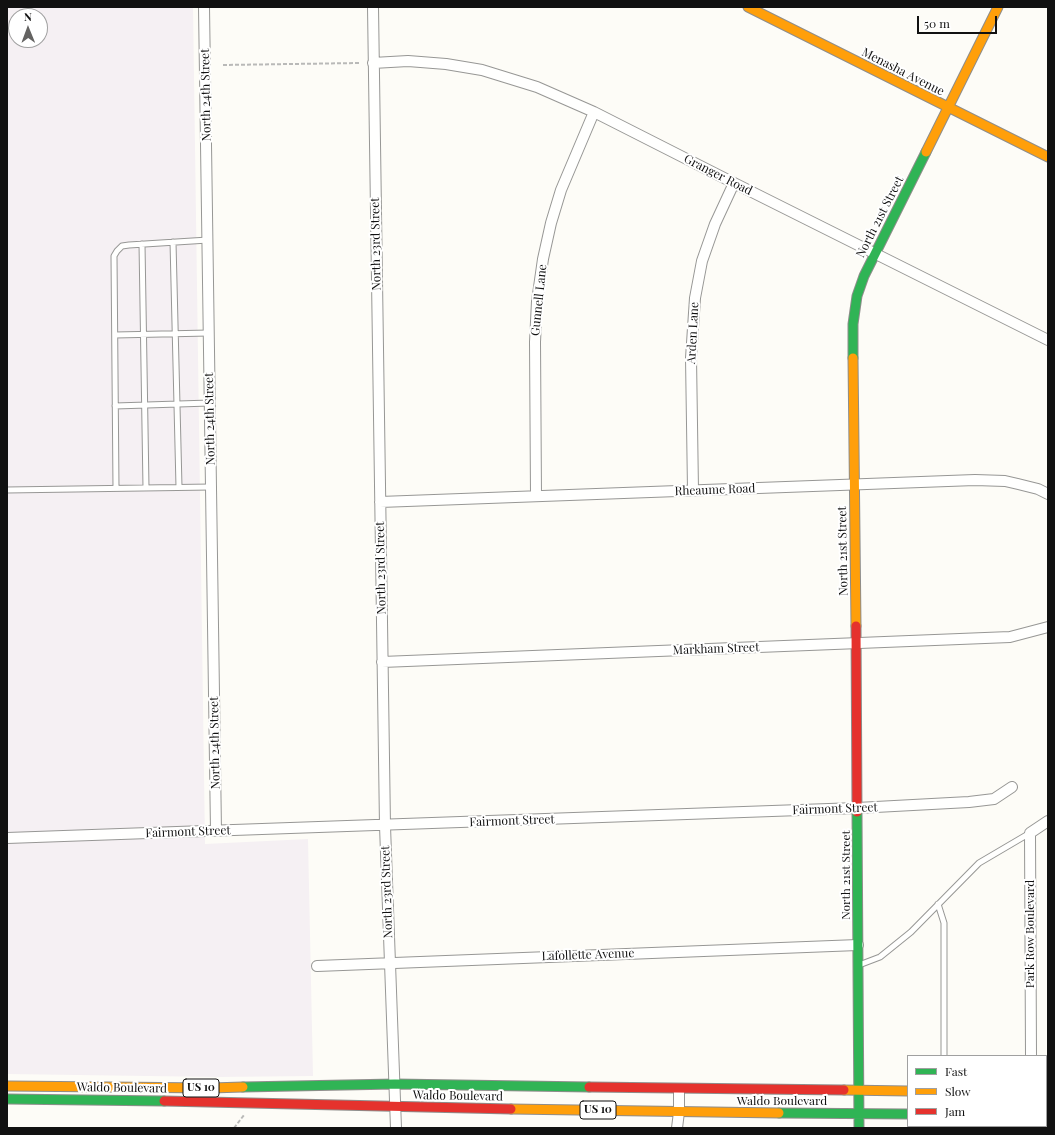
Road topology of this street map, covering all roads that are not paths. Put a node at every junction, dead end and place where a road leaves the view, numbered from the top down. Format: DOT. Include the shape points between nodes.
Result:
graph roads {
  1 [pos="204,7"];
  2 [pos="373,7"];
  3 [pos="748,7"];
  4 [pos="998,7"];
  5 [pos="373,63"];
  6 [pos="948,108"];
  7 [pos="594,112"];
  8 [pos="1048,157"];
  9 [pos="734,183"];
  10 [pos="208,240"];
  11 [pos="173,242"];
  12 [pos="142,244"];
  13 [pos="875,254"];
  14 [pos="209,333"];
  15 [pos="145,334"];
  16 [pos="176,334"];
  17 [pos="115,335"];
  18 [pos="1048,340"];
  19 [pos="210,402"];
  20 [pos="178,404"];
  21 [pos="145,405"];
  22 [pos="115,406"];
  23 [pos="854,484"];
  24 [pos="179,487"];
  25 [pos="211,487"];
  26 [pos="116,488"];
  27 [pos="146,488"];
  28 [pos="7,490"];
  29 [pos="693,490"];
  30 [pos="1048,494"];
  31 [pos="536,496"];
  32 [pos="380,502"];
  33 [pos="1048,628"];
  34 [pos="856,644"];
  35 [pos="382,662"];
  36 [pos="1012,787"];
  37 [pos="858,808"];
  38 [pos="1048,821"];
  39 [pos="384,826"];
  40 [pos="216,831"];
  41 [pos="1030,833"];
  42 [pos="7,838"];
  43 [pos="938,904"];
  44 [pos="858,945"];
  45 [pos="389,963"];
  46 [pos="317,966"];
  47 [pos="858,966"];
  48 [pos="944,1055"];
  49 [pos="1031,1055"];
  50 [pos="395,1084"];
  51 [pos="7,1086"];
  52 [pos="679,1088"];
  53 [pos="859,1090"];
  54 [pos="907,1091"];
  55 [pos="7,1098"];
  56 [pos="396,1107"];
  57 [pos="679,1112"];
  58 [pos="859,1114"];
  59 [pos="907,1114"];
  60 [pos="396,1128"];
  61 [pos="677,1128"];
  62 [pos="859,1128"];
  1 -- 10 [label="street, North 24th Street"];
  2 -- 5 [label="street, North 23rd Street"];
  3 -- 6 [label="main road, Menasha Avenue"];
  4 -- 6 [label="main road, North 21st Street"];
  5 -- 7 [label="street, Granger Road" via="408,61 482,70 537,87"];
  5 -- 32 [label="street, North 23rd Street"];
  6 -- 8 [label="main road, Menasha Avenue"];
  6 -- 13 [label="main road, North 21st Street"];
  7 -- 9 [label="street, Granger Road"];
  7 -- 31 [label="street, Gunnell Lane" via="561,190 543,259 535,342"];
  9 -- 13 [label="street, Granger Road"];
  9 -- 29 [label="street, Arden Lane" via="715,224 702,261 694,298 691,358"];
  10 -- 11 [label="lane"];
  10 -- 14 [label="street, North 24th Street"];
  11 -- 12 [label="lane"];
  11 -- 16 [label="lane"];
  12 -- 15 [label="lane"];
  12 -- 17 [label="lane" via="122,246 114,256"];
  13 -- 18 [label="street, Granger Road"];
  13 -- 23 [label="main road, North 21st Street" via="857,296 853,324"];
  14 -- 16 [label="lane"];
  14 -- 19 [label="street, North 24th Street"];
  15 -- 16 [label="lane"];
  15 -- 17 [label="lane"];
  15 -- 21 [label="lane"];
  16 -- 20 [label="lane"];
  17 -- 22 [label="lane"];
  19 -- 20 [label="lane"];
  19 -- 25 [label="street, North 24th Street"];
  20 -- 21 [label="lane"];
  20 -- 24 [label="lane"];
  21 -- 22 [label="lane"];
  21 -- 27 [label="lane"];
  22 -- 26 [label="lane"];
  23 -- 29 [label="street, Rheaume Road"];
  23 -- 30 [label="street, Rheaume Road" via="975,480 1018,484"];
  23 -- 34 [label="main road, North 21st Street"];
  24 -- 25 [label="lane"];
  24 -- 27 [label="lane"];
  25 -- 40 [label="street, North 24th Street"];
  26 -- 27 [label="lane"];
  26 -- 28 [label="lane"];
  29 -- 31 [label="street, Rheaume Road"];
  31 -- 32 [label="street, Rheaume Road"];
  32 -- 35 [label="street, North 23rd Street"];
  33 -- 34 [label="street, Markham Street" via="1010,637"];
  34 -- 35 [label="street, Markham Street"];
  34 -- 37 [label="main road, North 21st Street"];
  35 -- 39 [label="street, North 23rd Street"];
  36 -- 37 [label="street, Fairmont Street" via="994,799"];
  37 -- 39 [label="street, Fairmont Street"];
  37 -- 44 [label="main road, North 21st Street"];
  38 -- 41 [label="street"];
  39 -- 40 [label="street, Fairmont Street"];
  39 -- 45 [label="street, North 23rd Street"];
  40 -- 42 [label="street, Fairmont Street"];
  41 -- 43 [label="lane" via="979,862"];
  41 -- 49 [label="street, Park Row Boulevard"];
  43 -- 47 [label="lane" via="911,932 880,957"];
  43 -- 48 [label="lane" via="944,922"];
  44 -- 45 [label="street, Lafollette Avenue"];
  44 -- 47 [label="main road, North 21st Street"];
  45 -- 46 [label="street, Lafollette Avenue"];
  45 -- 50 [label="street, North 23rd Street"];
  47 -- 53 [label="main road, North 21st Street"];
  50 -- 51 [label="main road, Waldo Boulevard / US 10" via="211,1088"];
  50 -- 52 [label="main road, Waldo Boulevard / US 10"];
  50 -- 56 [label="street, North 23rd Street"];
  52 -- 53 [label="main road, Waldo Boulevard / US 10"];
  52 -- 57 [label="street"];
  53 -- 54 [label="main road, Waldo Boulevard / US 10"];
  53 -- 58 [label="main road, North 21st Street"];
  55 -- 56 [label="main road, Waldo Boulevard / US 10"];
  56 -- 57 [label="main road, Waldo Boulevard / US 10"];
  56 -- 60 [label="street, North 23rd Street"];
  57 -- 58 [label="main road, Waldo Boulevard / US 10"];
  57 -- 61 [label="street"];
  58 -- 59 [label="main road, Waldo Boulevard / US 10"];
  58 -- 62 [label="main road, North 21st Street"];
}
